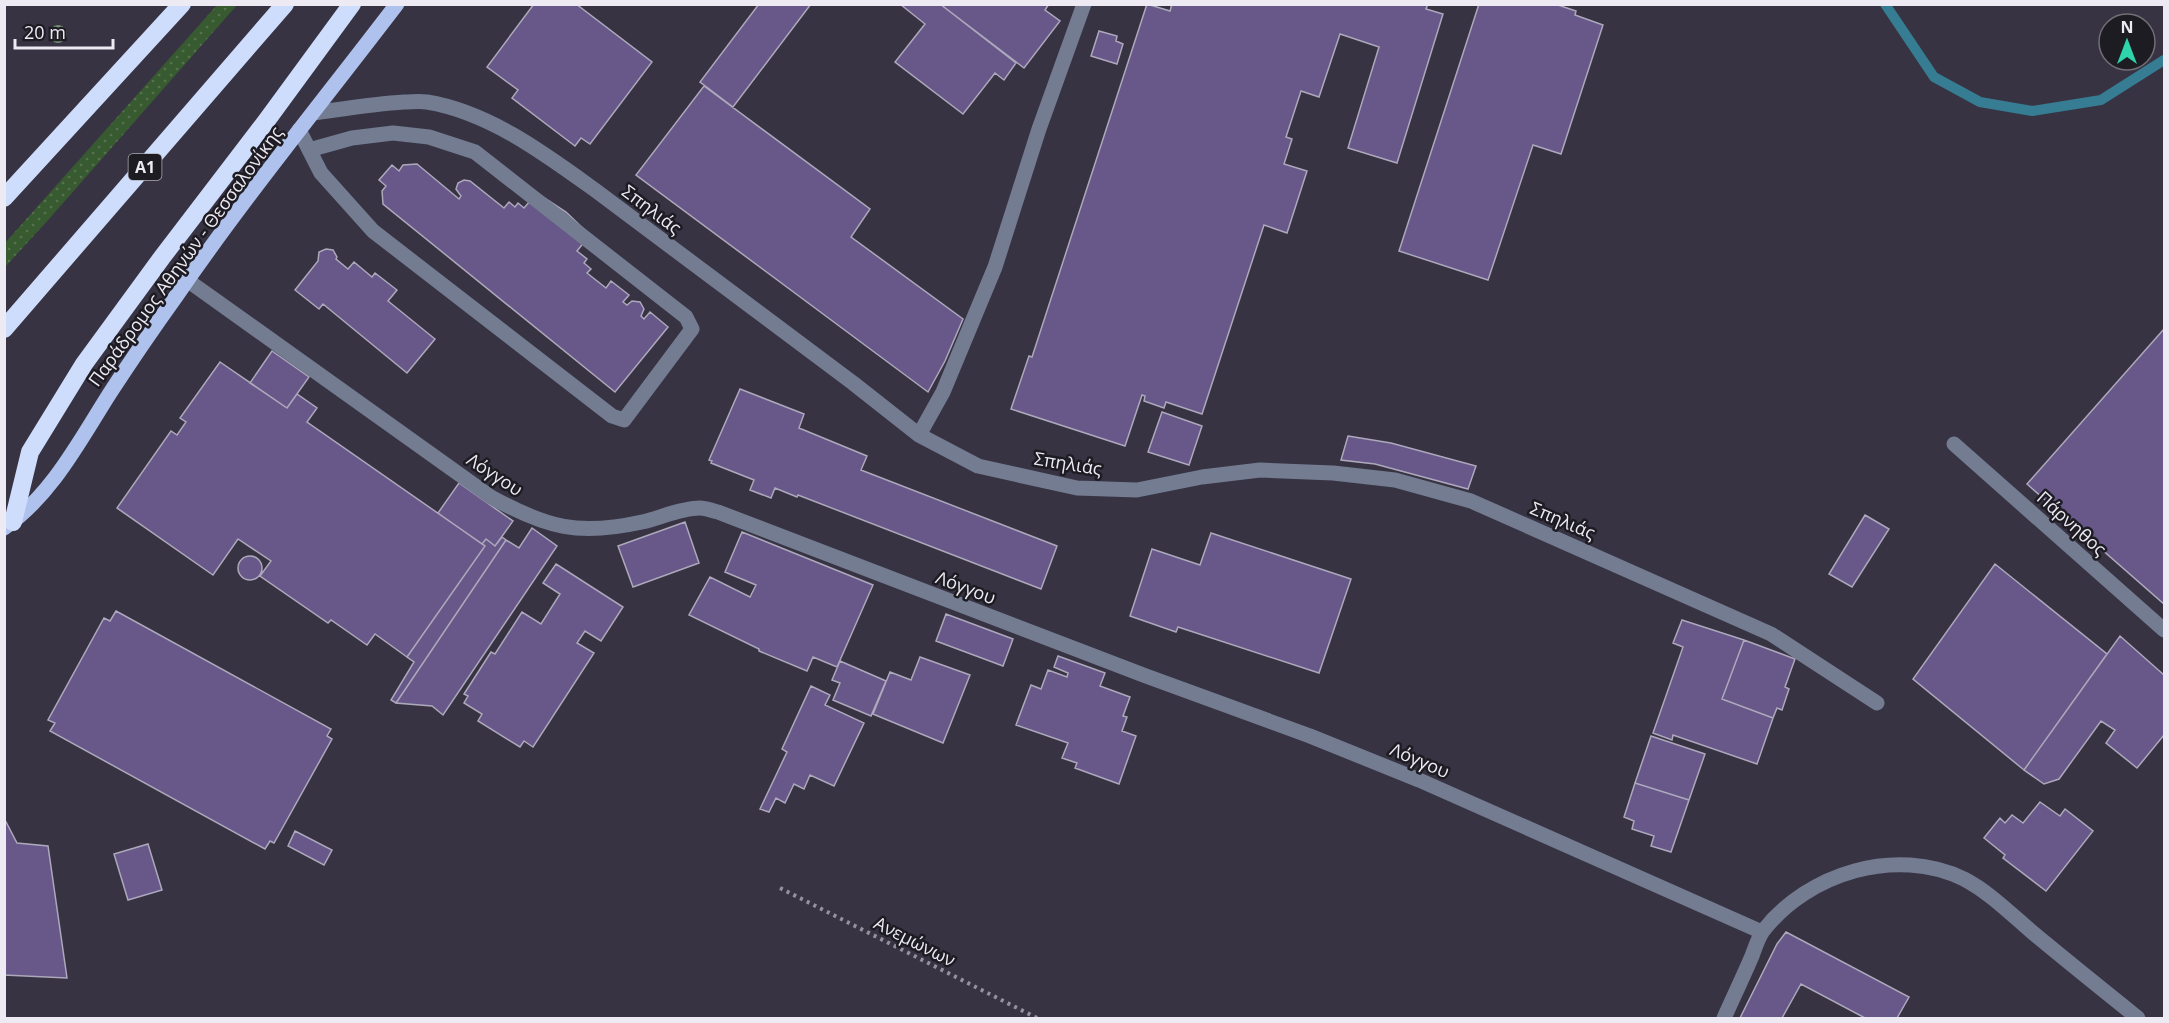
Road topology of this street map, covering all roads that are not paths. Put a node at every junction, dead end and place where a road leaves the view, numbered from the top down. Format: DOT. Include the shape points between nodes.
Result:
graph roads {
  1 [pos="182,4"];
  2 [pos="285,4"];
  3 [pos="352,4"];
  4 [pos="397,4"];
  5 [pos="1083,4"];
  6 [pos="313,113"];
  7 [pos="299,130"];
  8 [pos="309,150"];
  9 [pos="4,198"];
  10 [pos="187,280"];
  11 [pos="4,329"];
  12 [pos="920,435"];
  13 [pos="1954,444"];
  14 [pos="9,525"];
  15 [pos="2164,630"];
  16 [pos="1877,703"];
  17 [pos="1762,933"];
  18 [pos="1724,1018"];
  19 [pos="2138,1018"];
  1 -- 9 [label="highway"];
  2 -- 11 [label="highway, Α1"];
  3 -- 14 [label="highway" via="84,364 30,452"];
  4 -- 6 [label="main road, Παράδρομος Αθηνών - Θεσσαλονίκης"];
  5 -- 12 [label="street" via="995,267 943,393"];
  6 -- 7 [label="main road, Παράδρομος Αθηνών - Θεσσαλονίκης"];
  6 -- 12 [label="street, Σπηλιάς" via="425,101 501,128 595,190"];
  7 -- 8 [label="street"];
  7 -- 10 [label="main road, Παράδρομος Αθηνών - Θεσσαλονίκης"];
  8 -- 8 [label="street" via="321,173 373,231 612,416 624,420 692,330 686,317 475,152 429,137 393,133 352,138"];
  10 -- 14 [label="main road, Παράδρομος Αθηνών - Θεσσαλονίκης" via="54,481"];
  10 -- 17 [label="street, Λόγγου" via="491,497 525,516 563,528 599,529 700,508 718,512 1310,736 1419,780"];
  12 -- 16 [label="street, Σπηλιάς" via="978,466 1077,488 1137,490 1202,477 1270,471 1333,473 1395,480 1471,501 1771,634"];
  13 -- 15 [label="street, Πάρνηθος"];
  17 -- 18 [label="street"];
  17 -- 19 [label="street" via="1788,906 1819,884 1842,874 1902,865 1936,870 1964,879 1995,900"];
}
